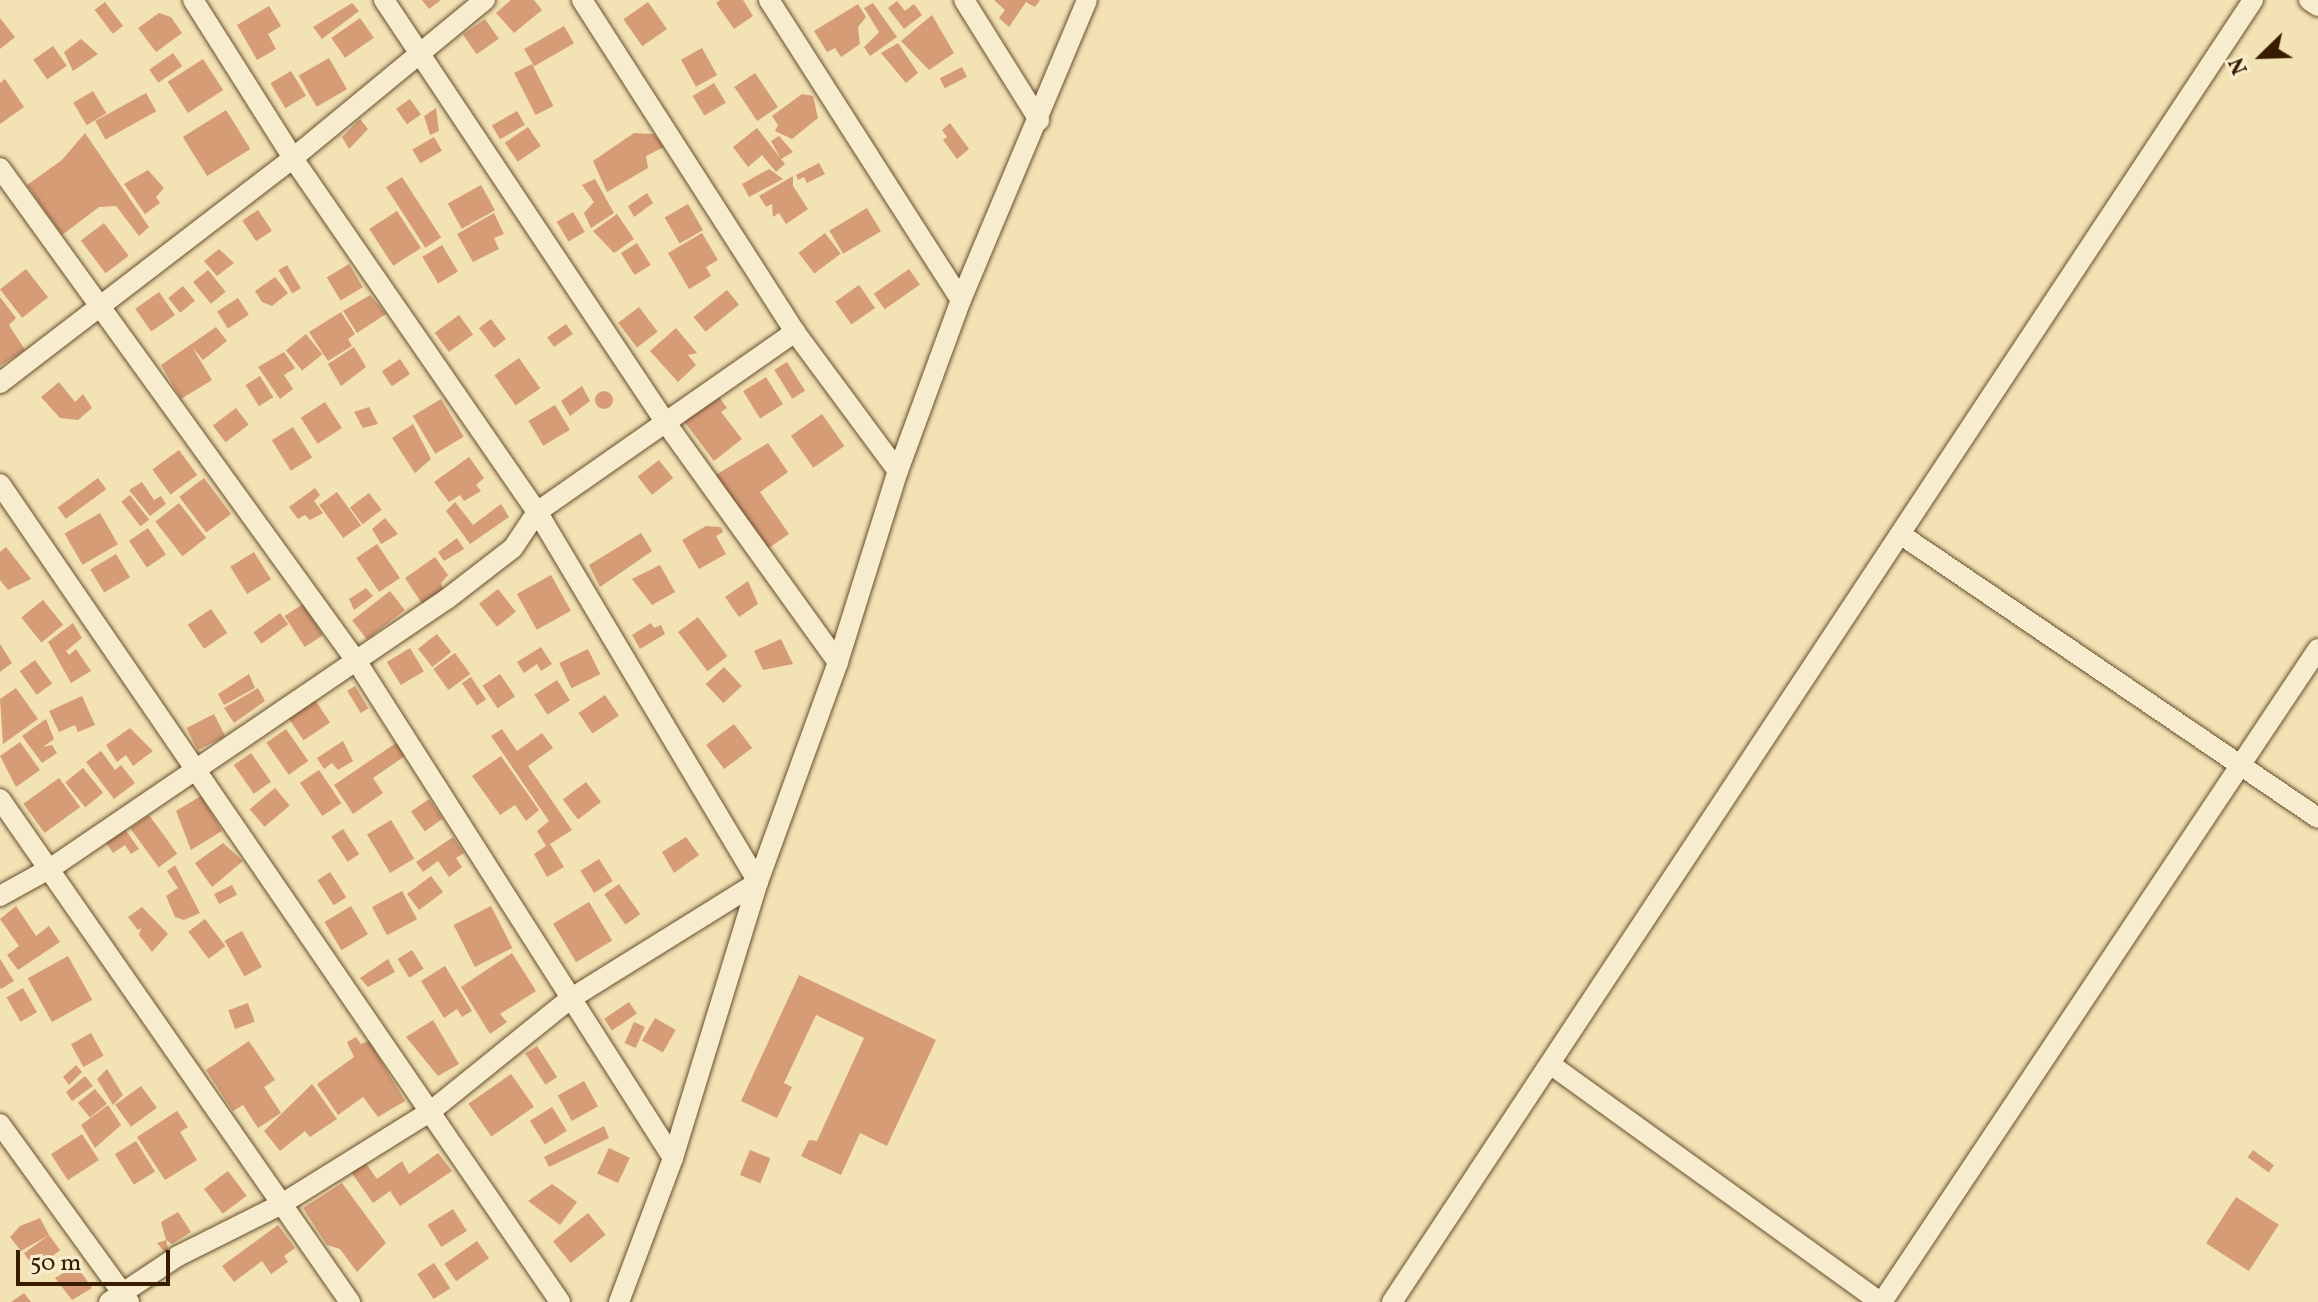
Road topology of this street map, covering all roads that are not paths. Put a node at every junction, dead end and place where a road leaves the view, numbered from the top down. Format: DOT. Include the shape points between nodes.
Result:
graph roads {
  1 [pos="193,0"];
  2 [pos="384,0"];
  3 [pos="485,0"];
  4 [pos="582,0"];
  5 [pos="769,0"];
  6 [pos="964,0"];
  7 [pos="1087,0"];
  8 [pos="2253,0"];
  9 [pos="2309,0"];
  10 [pos="2318,6"];
  11 [pos="421,54"];
  12 [pos="1039,120"];
  13 [pos="293,158"];
  14 [pos="0,168"];
  15 [pos="961,300"];
  16 [pos="97,305"];
  17 [pos="795,332"];
  18 [pos="0,383"];
  19 [pos="666,423"];
  20 [pos="898,471"];
  21 [pos="0,484"];
  22 [pos="537,512"];
  23 [pos="1900,534"];
  24 [pos="2318,649"];
  25 [pos="357,662"];
  26 [pos="838,662"];
  27 [pos="2240,765"];
  28 [pos="196,766"];
  29 [pos="0,799"];
  30 [pos="2318,818"];
  31 [pos="51,868"];
  32 [pos="758,882"];
  33 [pos="0,896"];
  34 [pos="570,999"];
  35 [pos="1550,1064"];
  36 [pos="431,1111"];
  37 [pos="0,1124"];
  38 [pos="673,1158"];
  39 [pos="280,1205"];
  40 [pos="120,1299"];
  41 [pos="350,1302"];
  42 [pos="560,1302"];
  43 [pos="619,1302"];
  44 [pos="1392,1302"];
  45 [pos="1881,1302"];
  1 -- 13 [label="street"];
  2 -- 11 [label="street"];
  3 -- 11 [label="street"];
  4 -- 17 [label="street"];
  5 -- 15 [label="street"];
  6 -- 12 [label="street"];
  7 -- 12 [label="street"];
  8 -- 23 [label="street"];
  9 -- 10 [label="street"];
  11 -- 13 [label="street"];
  11 -- 19 [label="street"];
  12 -- 15 [label="street"];
  13 -- 16 [label="street"];
  13 -- 22 [label="street"];
  14 -- 16 [label="street"];
  15 -- 20 [label="street"];
  16 -- 18 [label="street"];
  16 -- 25 [label="street"];
  17 -- 19 [label="street"];
  17 -- 20 [label="street"];
  19 -- 22 [label="street"];
  19 -- 26 [label="street"];
  20 -- 26 [label="street"];
  21 -- 28 [label="street"];
  22 -- 25 [label="street" via="513,548"];
  22 -- 32 [label="street"];
  23 -- 27 [label="street"];
  23 -- 35 [label="street"];
  24 -- 27 [label="street"];
  25 -- 28 [label="street"];
  25 -- 34 [label="street"];
  26 -- 32 [label="street"];
  27 -- 30 [label="street"];
  27 -- 45 [label="street"];
  28 -- 31 [label="street"];
  28 -- 36 [label="street"];
  29 -- 31 [label="street"];
  31 -- 33 [label="street"];
  31 -- 39 [label="street"];
  32 -- 34 [label="street"];
  32 -- 38 [label="street"];
  34 -- 36 [label="street"];
  34 -- 38 [label="street"];
  35 -- 44 [label="street"];
  35 -- 45 [label="street"];
  36 -- 39 [label="street"];
  36 -- 42 [label="street"];
  37 -- 40 [label="street"];
  38 -- 43 [label="street"];
  39 -- 40 [label="street" via="178,1256"];
  39 -- 41 [label="street"];
}
